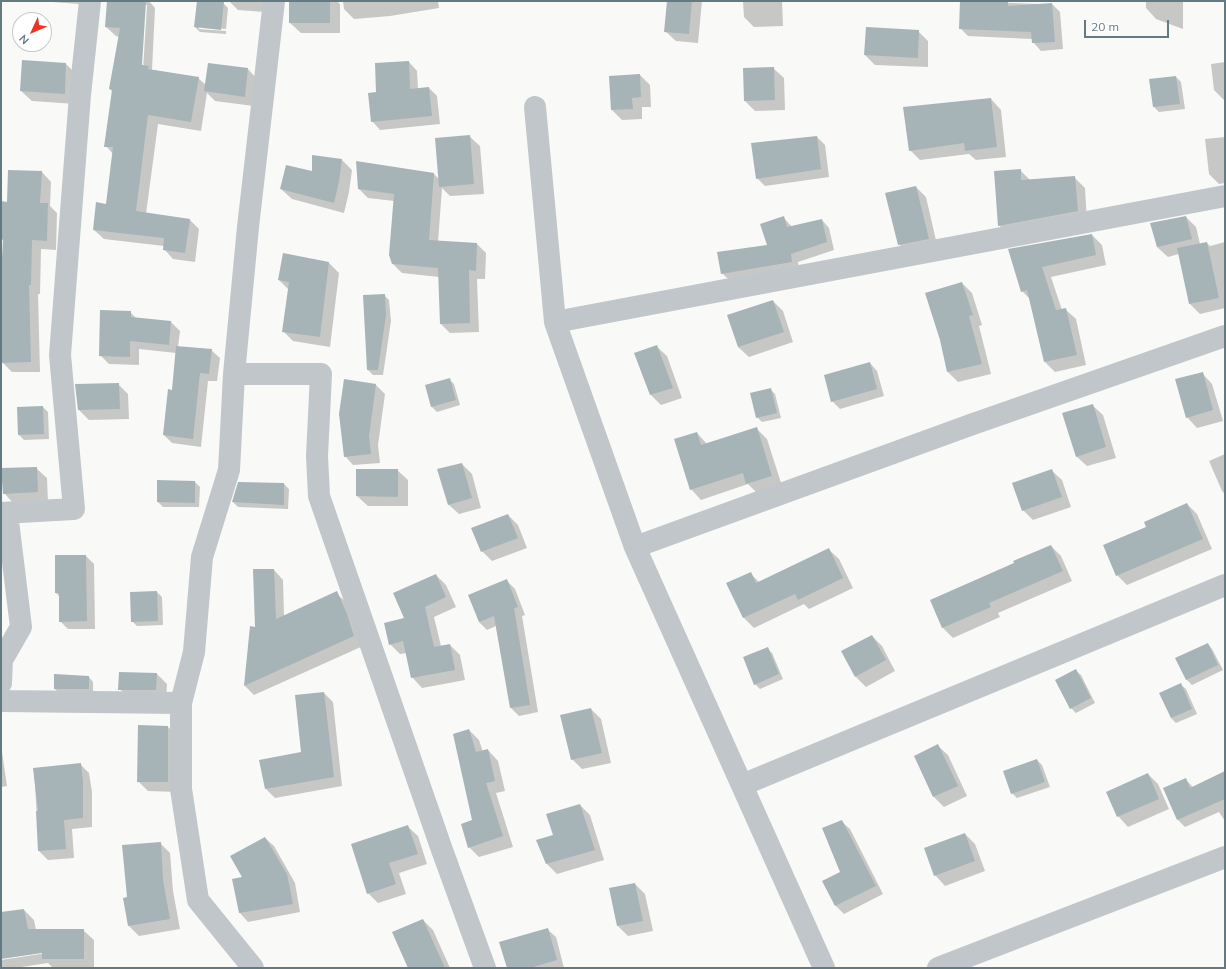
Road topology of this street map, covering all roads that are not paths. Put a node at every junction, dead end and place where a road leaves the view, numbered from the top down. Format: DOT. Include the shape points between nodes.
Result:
graph roads {
  1 [pos="90,1"];
  2 [pos="274,1"];
  3 [pos="536,108"];
  4 [pos="1225,196"];
  5 [pos="555,322"];
  6 [pos="1225,336"];
  7 [pos="234,374"];
  8 [pos="4,513"];
  9 [pos="635,547"];
  10 [pos="1225,585"];
  11 [pos="1,683"];
  12 [pos="1,701"];
  13 [pos="181,704"];
  14 [pos="742,785"];
  15 [pos="1225,857"];
  16 [pos="253,968"];
  17 [pos="485,968"];
  18 [pos="824,968"];
  19 [pos="938,968"];
  1 -- 8 [label="street" via="80,95 60,355 74,509"];
  2 -- 7 [label="street"];
  3 -- 5 [label="street"];
  4 -- 5 [label="street"];
  5 -- 9 [label="street"];
  6 -- 9 [label="street"];
  7 -- 13 [label="street" via="229,470 202,557 194,652"];
  7 -- 17 [label="street" via="321,374 317,456 319,496"];
  8 -- 11 [label="street" via="21,627 2,660"];
  9 -- 14 [label="street"];
  10 -- 14 [label="street"];
  12 -- 13 [label="street"];
  13 -- 16 [label="street" via="181,789 198,900"];
  14 -- 18 [label="street"];
  15 -- 19 [label="street"];
}
